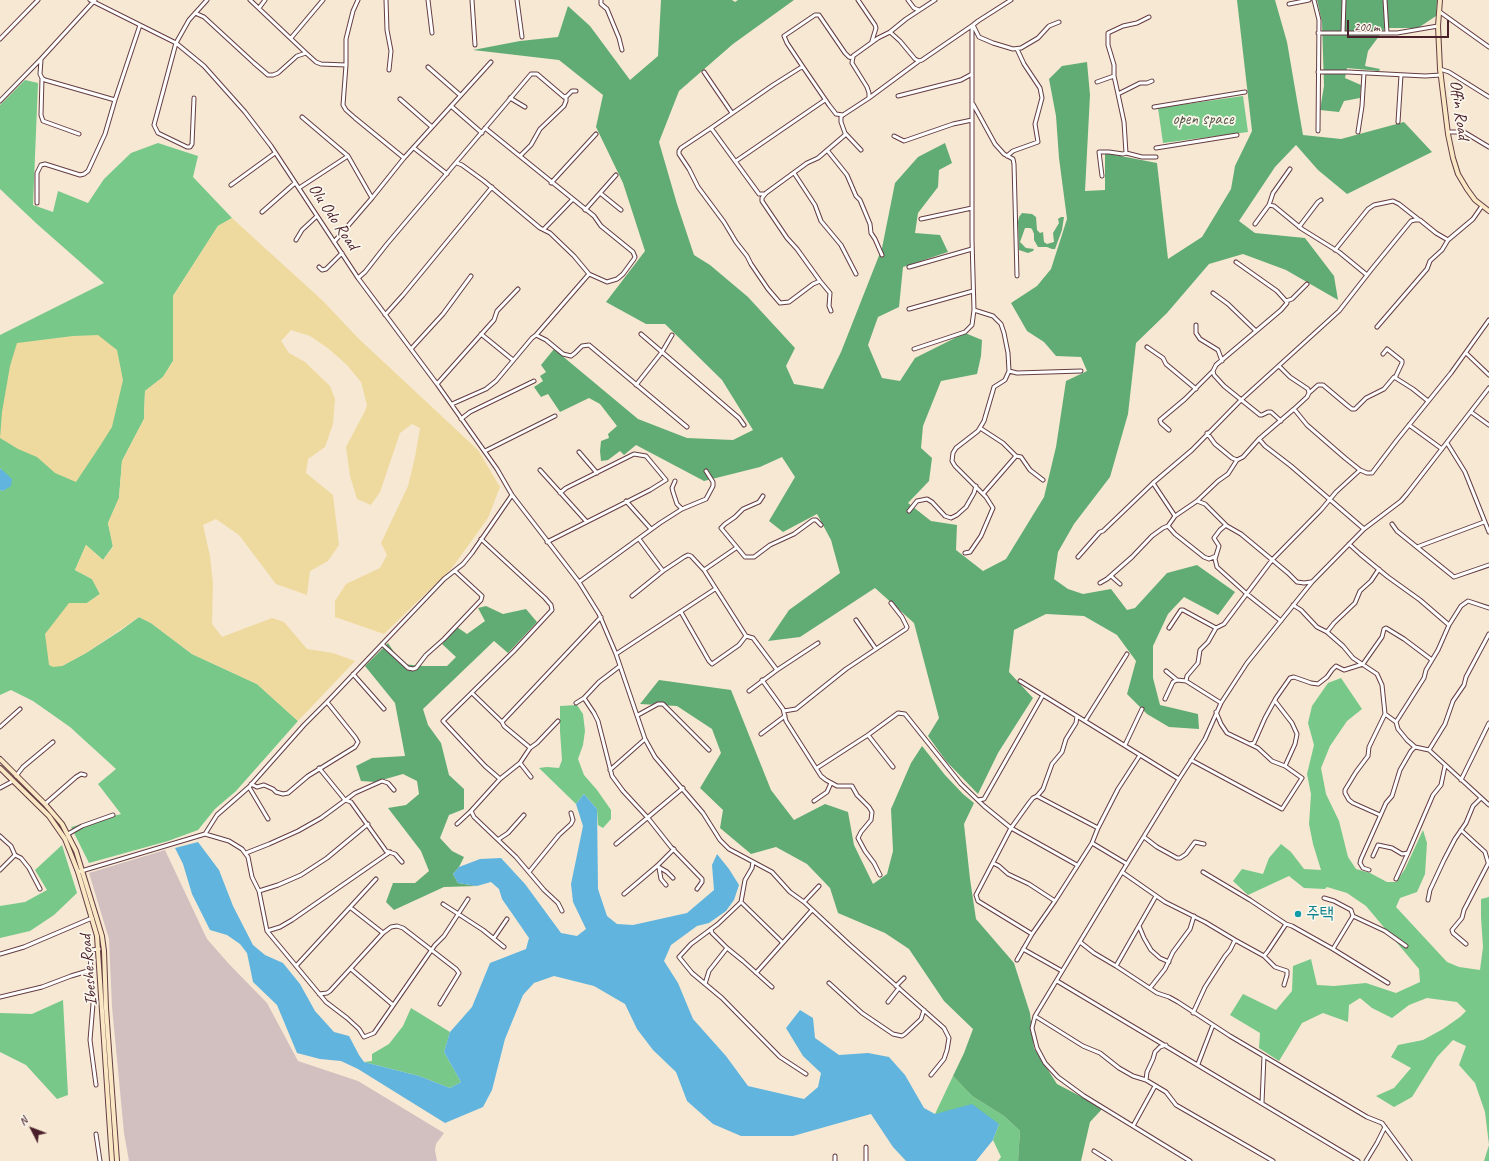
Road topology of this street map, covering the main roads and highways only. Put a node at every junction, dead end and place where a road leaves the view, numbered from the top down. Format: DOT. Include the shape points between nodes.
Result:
graph roads {
  1 [pos="1440,0"];
  2 [pos="1489,211"];
  3 [pos="0,760"];
  4 [pos="0,768"];
  5 [pos="80,871"];
  6 [pos="112,1161"];
  7 [pos="117,1161"];
  1 -- 2 [label="main road, Offin Road" via="1440,69 1453,158 1458,174 1467,189"];
  3 -- 5 [label="main road, Ibeshe Road" via="62,824 68,834"];
  4 -- 5 [label="main road, Ibeshe Road" via="58,826"];
  5 -- 6 [label="main road, Ibeshe Road" via="99,949"];
  5 -- 7 [label="main road, Ibeshe Road" via="102,936 104,951"];
}
